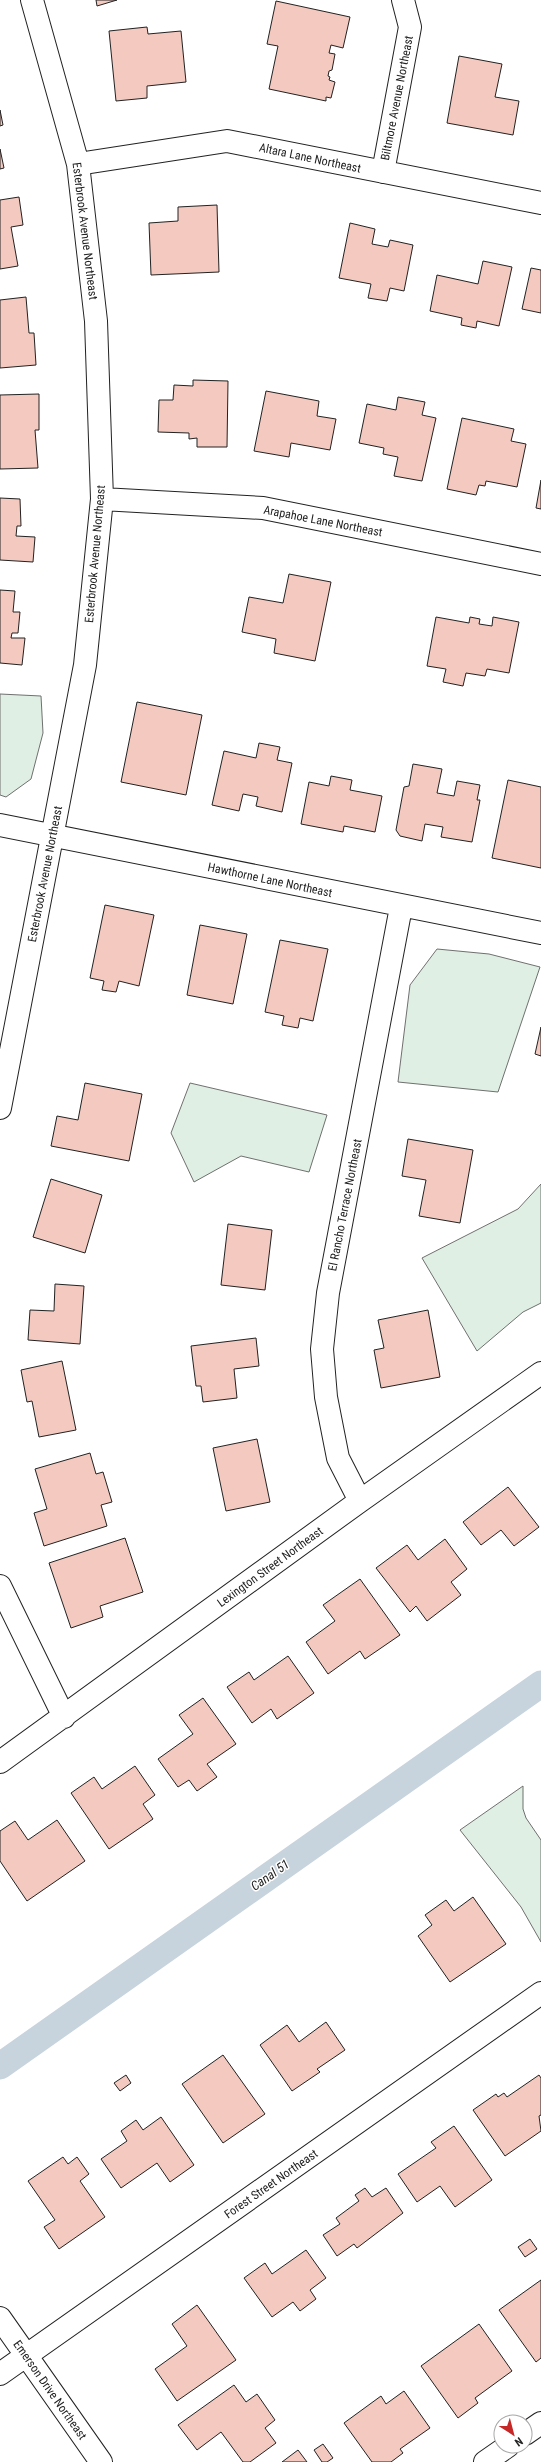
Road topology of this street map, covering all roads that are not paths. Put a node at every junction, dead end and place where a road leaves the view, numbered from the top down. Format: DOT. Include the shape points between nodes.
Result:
graph roads {
  1 [pos="32,0"];
  2 [pos="404,0"];
  3 [pos="78,164"];
  4 [pos="383,172"];
  5 [pos="541,203"];
  6 [pos="102,500"];
  7 [pos="541,564"];
  8 [pos="0,825"];
  9 [pos="53,835"];
  10 [pos="401,906"];
  11 [pos="541,933"];
  12 [pos="0,1108"];
  13 [pos="541,1373"];
  14 [pos="360,1501"];
  15 [pos="0,1586"];
  16 [pos="64,1717"];
  17 [pos="0,1762"];
  18 [pos="541,1993"];
  19 [pos="0,2318"];
  20 [pos="26,2356"];
  21 [pos="0,2374"];
  22 [pos="496,2454"];
  23 [pos="101,2462"];
  24 [pos="485,2462"];
  1 -- 3 [label="street, Esterbrook Avenue Northeast"];
  2 -- 4 [label="street, Biltmore Avenue Northeast" via="410,27"];
  3 -- 4 [label="street, Altara Lane Northeast" via="227,141"];
  3 -- 6 [label="street, Esterbrook Avenue Northeast" via="96,321"];
  4 -- 5 [label="street, Altara Lane Northeast"];
  6 -- 7 [label="street, Arapahoe Lane Northeast" via="263,508"];
  6 -- 9 [label="street, Esterbrook Avenue Northeast" via="85,665"];
  8 -- 9 [label="street, Hawthorne Lane Northeast"];
  9 -- 10 [label="street, Hawthorne Lane Northeast"];
  9 -- 12 [label="street, Esterbrook Avenue Northeast"];
  10 -- 11 [label="street, Hawthorne Lane Northeast"];
  10 -- 14 [label="street, El Rancho Terrace Northeast" via="328,1293 322,1349 326,1397 338,1458"];
  13 -- 14 [label="street, Lexington Street Northeast"];
  14 -- 16 [label="street, Lexington Street Northeast"];
  15 -- 16 [label="street"];
  16 -- 17 [label="street, Lexington Street Northeast"];
  18 -- 20 [label="street, Forest Street Northeast"];
  19 -- 20 [label="street, Emerson Drive Northeast"];
  20 -- 21 [label="street, Forest Street Northeast"];
  20 -- 23 [label="street, Emerson Drive Northeast"];
  22 -- 24 [label="street"];
}
